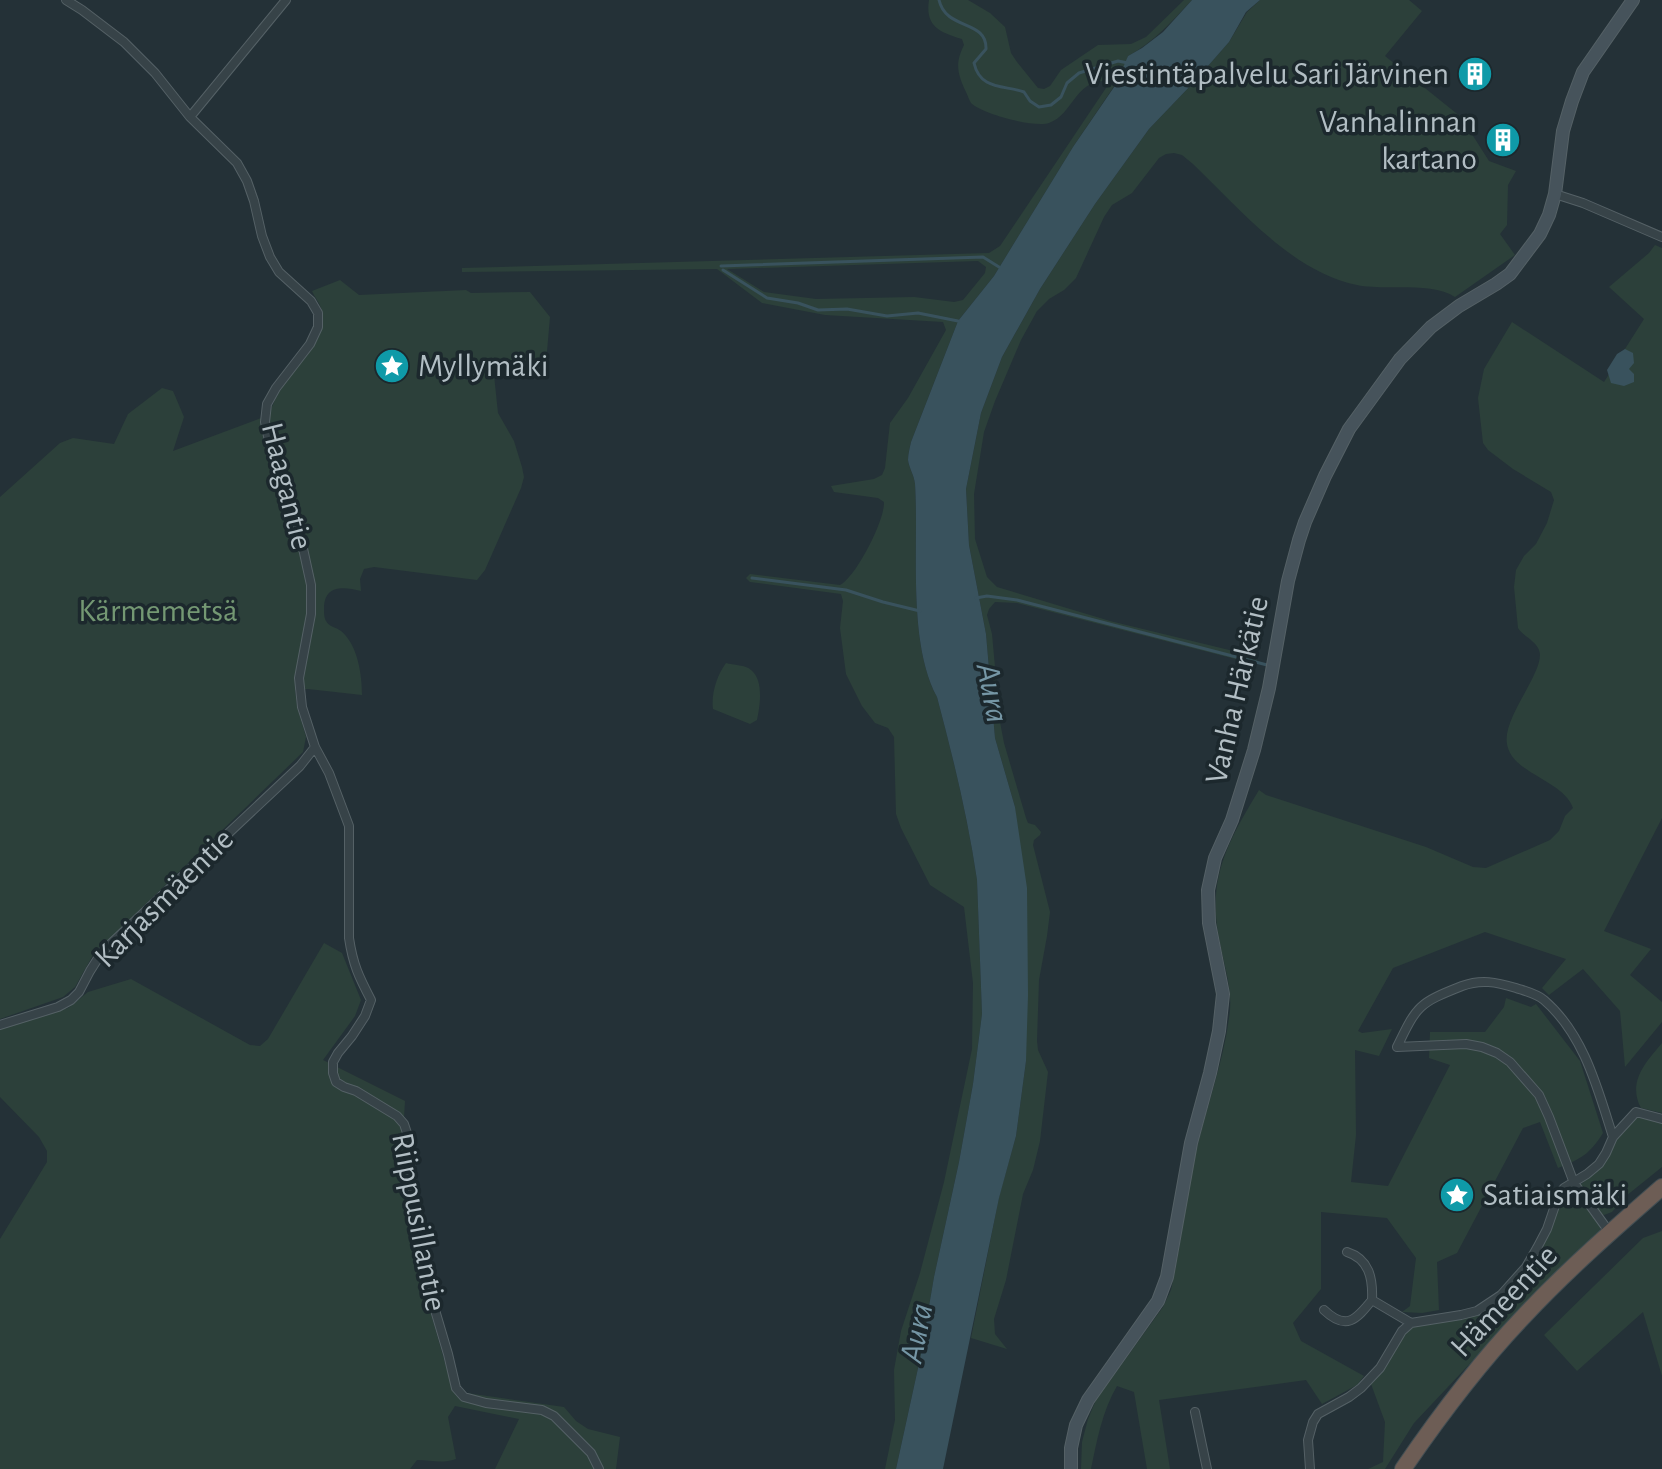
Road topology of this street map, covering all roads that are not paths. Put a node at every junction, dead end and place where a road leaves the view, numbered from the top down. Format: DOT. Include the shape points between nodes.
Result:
graph roads {
  1 [pos="66,0"];
  2 [pos="286,0"];
  3 [pos="1633,0"];
  4 [pos="190,117"];
  5 [pos="1555,194"];
  6 [pos="1662,237"];
  7 [pos="315,747"];
  8 [pos="0,1025"];
  9 [pos="1662,1119"];
  10 [pos="1613,1137"];
  11 [pos="1574,1183"];
  12 [pos="1662,1187"];
  13 [pos="1610,1233"];
  14 [pos="1347,1252"];
  15 [pos="1372,1300"];
  16 [pos="1324,1310"];
  17 [pos="1411,1323"];
  18 [pos="1195,1412"];
  19 [pos="599,1469"];
  20 [pos="1071,1469"];
  21 [pos="1207,1469"];
  22 [pos="1310,1469"];
  23 [pos="1403,1469"];
  1 -- 4 [label="street, Haagantie" via="124,42"];
  2 -- 4 [label="street"];
  3 -- 5 [label="street, Vanha Härkätie" via="1583,72 1563,131"];
  4 -- 7 [label="street, Haagantie" via="237,163 270,257 318,313 310,344 276,388 265,422 311,585 299,678"];
  5 -- 6 [label="street"];
  5 -- 20 [label="street, Vanha Härkätie" via="1540,234 1510,274 1431,327 1392,369 1349,429 1305,522 1254,750 1208,890 1223,994 1167,1277 1158,1301 1088,1400 1076,1425"];
  7 -- 8 [label="street, Karjasmäentie" via="102,952 71,1000"];
  7 -- 19 [label="street, Riippusillantie" via="349,826 351,956 371,1000 333,1062 333,1073 336,1082 404,1124 419,1256 456,1388 464,1397 554,1416 591,1453"];
  9 -- 10 [label="street" via="1636,1112"];
  10 -- 11 [label="street" via="1599,1164"];
  10 -- 11 [label="street" via="1580,1048 1542,998 1496,982 1474,981 1429,999 1417,1010 1397,1047 1466,1044 1510,1062 1539,1095"];
  11 -- 13 [label="street"];
  11 -- 17 [label="street" via="1559,1194 1537,1248 1501,1295 1477,1311"];
  12 -- 13 [label="highway, Hämeentie"];
  13 -- 23 [label="highway, Hämeentie" via="1501,1341"];
  14 -- 15 [label="street" via="1363,1260"];
  15 -- 16 [label="street" via="1351,1321 1341,1322"];
  15 -- 17 [label="street"];
  17 -- 22 [label="street" via="1368,1381 1318,1414 1308,1440"];
  18 -- 21 [label="street"];
}
